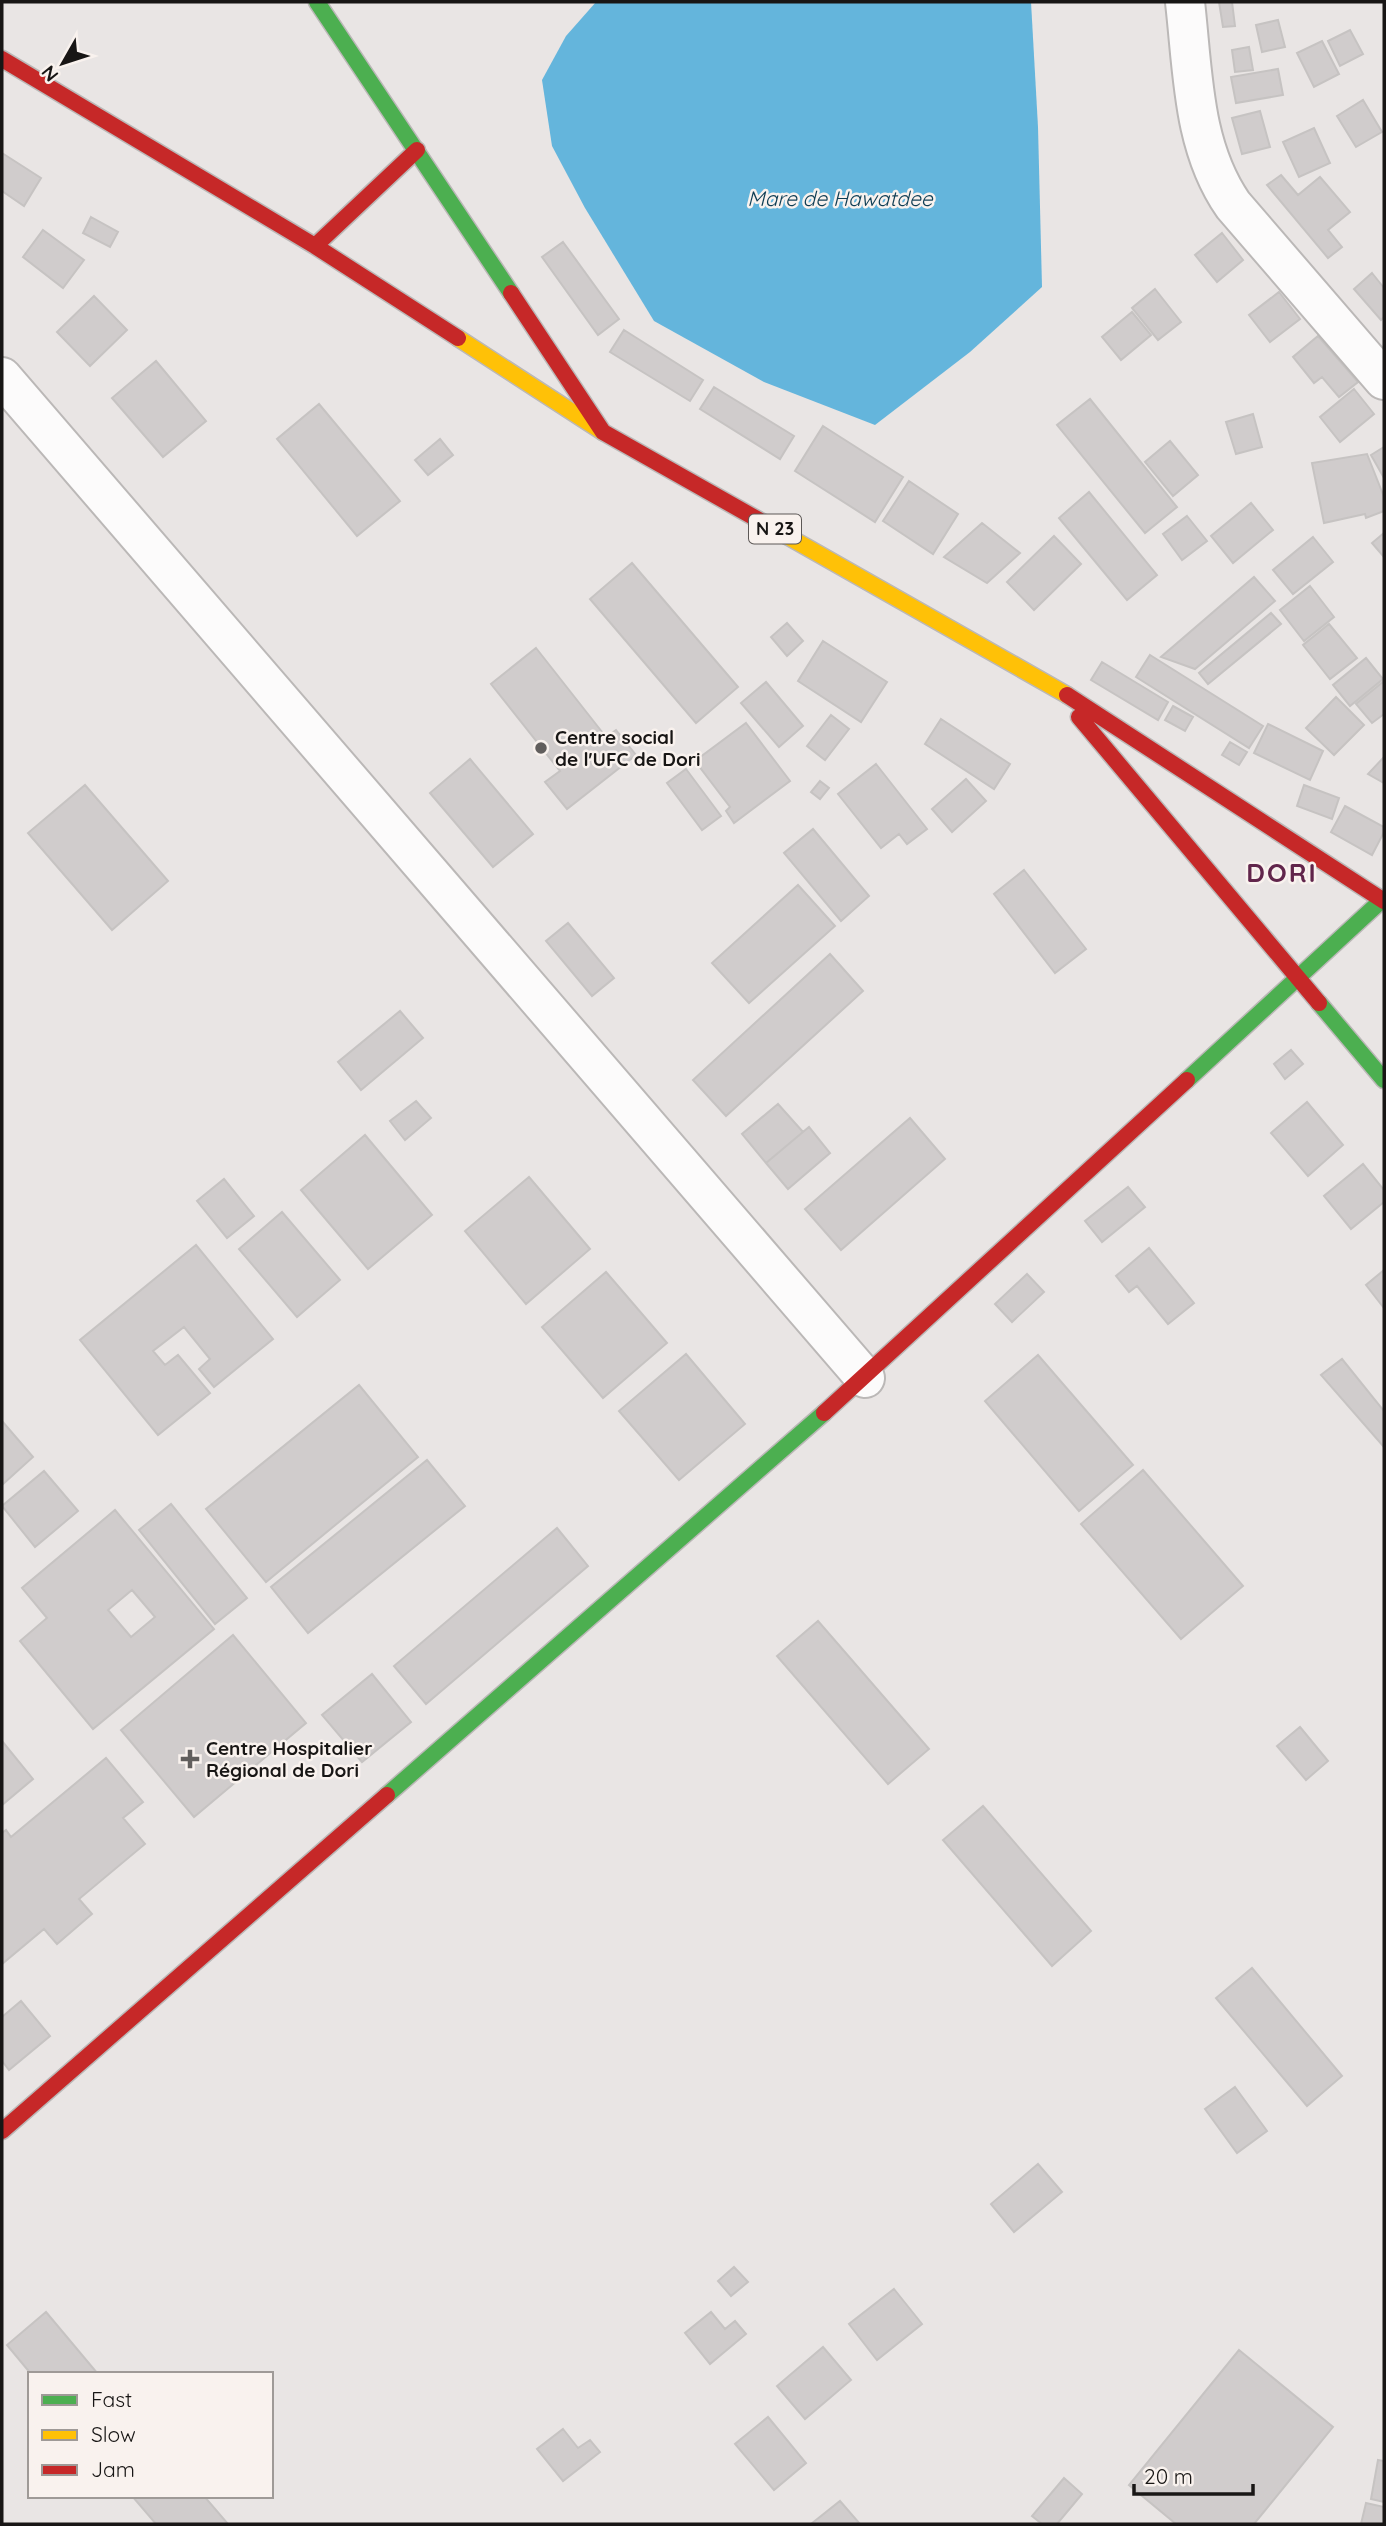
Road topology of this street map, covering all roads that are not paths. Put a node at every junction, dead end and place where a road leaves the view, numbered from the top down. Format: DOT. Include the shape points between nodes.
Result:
graph roads {
  1 [pos="317,2"];
  2 [pos="1185,2"];
  3 [pos="2,60"];
  4 [pos="417,150"];
  5 [pos="315,246"];
  6 [pos="2,377"];
  7 [pos="1384,380"];
  8 [pos="603,432"];
  9 [pos="1050,684"];
  10 [pos="1383,900"];
  11 [pos="1298,975"];
  12 [pos="1384,1080"];
  13 [pos="865,1378"];
  14 [pos="2,2131"];
  1 -- 4 [label="main road, N 23"];
  2 -- 7 [label="street" via="1201,136 1223,191"];
  3 -- 5 [label="main road"];
  4 -- 5 [label="main road"];
  4 -- 8 [label="main road, N 23"];
  5 -- 8 [label="main road"];
  6 -- 13 [label="street"];
  8 -- 9 [label="main road, N 23"];
  9 -- 10 [label="main road, N 23"];
  9 -- 11 [label="main road"];
  10 -- 11 [label="main road"];
  11 -- 12 [label="main road"];
  11 -- 13 [label="main road"];
  13 -- 14 [label="main road"];
}
